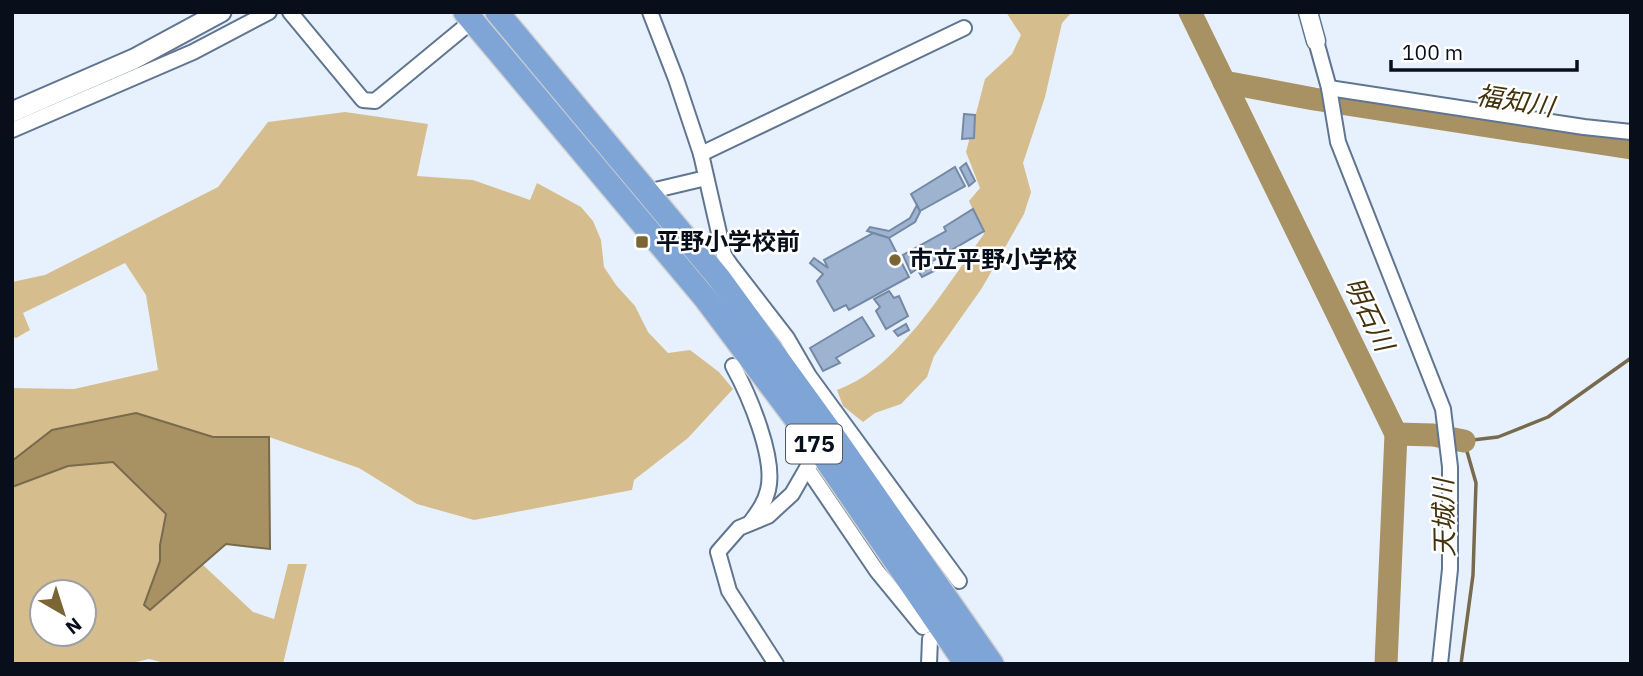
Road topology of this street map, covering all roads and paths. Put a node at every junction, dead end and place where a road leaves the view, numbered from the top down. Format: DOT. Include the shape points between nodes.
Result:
graph roads {
  1 [pos="221,12"];
  2 [pos="269,12"];
  3 [pos="290,12"];
  4 [pos="497,12"];
  5 [pos="650,12"];
  6 [pos="1308,12"];
  7 [pos="468,17"];
  8 [pos="964,28"];
  9 [pos="1316,41"];
  10 [pos="187,44"];
  11 [pos="1329,88"];
  12 [pos="12,113"];
  13 [pos="12,130"];
  14 [pos="1631,132"];
  15 [pos="701,154"];
  16 [pos="706,178"];
  17 [pos="647,192"];
  18 [pos="724,271"];
  19 [pos="733,366"];
  20 [pos="813,459"];
  21 [pos="750,523"];
  22 [pos="959,581"];
  23 [pos="932,628"];
  24 [pos="776,664"];
  25 [pos="929,664"];
  26 [pos="966,664"];
  27 [pos="992,664"];
  28 [pos="1440,664"];
  1 -- 10 [label="main road"];
  2 -- 10 [label="street"];
  3 -- 7 [label="street" via="363,100 375,101"];
  4 -- 17 [label="highway, 175"];
  5 -- 15 [label="street"];
  6 -- 9 [label="street"];
  7 -- 20 [label="highway, 175" via="705,298"];
  8 -- 15 [label="street"];
  9 -- 11 [label="street"];
  10 -- 12 [label="main road" via="134,60"];
  10 -- 13 [label="street"];
  11 -- 14 [label="street"];
  11 -- 28 [label="street" via="1338,142 1443,409 1450,467 1450,569"];
  15 -- 16 [label="street"];
  16 -- 17 [label="street"];
  16 -- 18 [label="street"];
  17 -- 18 [label="highway, 175"];
  18 -- 22 [label="street" via="787,338 809,376"];
  18 -- 27 [label="highway, 175"];
  19 -- 21 [label="street" via="748,392 770,467 764,504"];
  20 -- 21 [label="street" via="792,494 768,516"];
  20 -- 23 [label="highway, 175"];
  21 -- 24 [label="street" via="739,528 718,552 729,591"];
  23 -- 25 [label="street"];
  23 -- 26 [label="highway, 175"];
}
